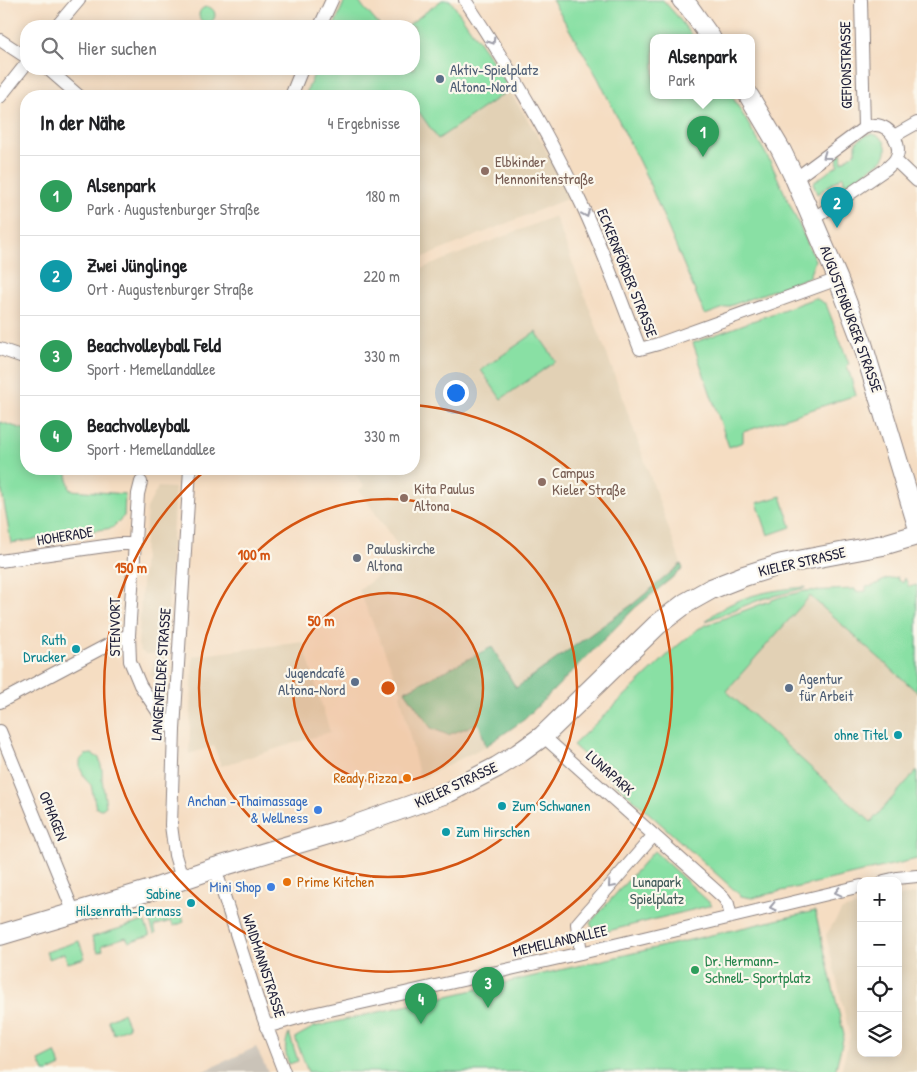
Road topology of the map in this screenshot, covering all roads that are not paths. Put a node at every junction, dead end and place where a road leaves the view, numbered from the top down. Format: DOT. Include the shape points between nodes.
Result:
graph roads {
  1 [pos="79,0"];
  2 [pos="332,0"];
  3 [pos="465,0"];
  4 [pos="861,0"];
  5 [pos="690,2"];
  6 [pos="62,20"];
  7 [pos="323,20"];
  8 [pos="710,34"];
  9 [pos="0,40"];
  10 [pos="20,53"];
  11 [pos="20,72"];
  12 [pos="55,75"];
  13 [pos="299,75"];
  14 [pos="72,90"];
  15 [pos="293,90"];
  16 [pos="0,97"];
  17 [pos="751,99"];
  18 [pos="917,122"];
  19 [pos="864,128"];
  20 [pos="894,136"];
  21 [pos="895,160"];
  22 [pos="795,179"];
  23 [pos="917,181"];
  24 [pos="813,219"];
  25 [pos="838,279"];
  26 [pos="0,349"];
  27 [pos="20,356"];
  28 [pos="190,475"];
  29 [pos="141,482"];
  30 [pos="917,524"];
  31 [pos="917,535"];
  32 [pos="134,544"];
  33 [pos="0,561"];
  34 [pos="129,634"];
  35 [pos="0,702"];
  36 [pos="174,730"];
  37 [pos="0,731"];
  38 [pos="543,736"];
  39 [pos="654,835"];
  40 [pos="215,868"];
  41 [pos="917,876"];
  42 [pos="902,878"];
  43 [pos="182,879"];
  44 [pos="857,887"];
  45 [pos="68,916"];
  46 [pos="731,917"];
  47 [pos="0,935"];
  48 [pos="0,950"];
  49 [pos="580,953"];
  50 [pos="266,1027"];
  51 [pos="284,1072"];
  1 -- 6 [label="street"];
  2 -- 7 [label="street"];
  3 -- 25 [label="street, ECKERNFÖRDER STRASSE, one-way" via="529,101 572,185 640,350"];
  4 -- 19 [label="street, GEFIONSTRASSE"];
  5 -- 8 [label="street"];
  9 -- 10 [label="street"];
  11 -- 16 [label="street"];
  12 -- 14 [label="street"];
  13 -- 15 [label="street"];
  17 -- 22 [label="street, AUGUSTENBURGER STRASSE"];
  18 -- 20 [label="street"];
  19 -- 20 [label="street" via="882,126"];
  19 -- 22 [label="street, one-way"];
  20 -- 21 [label="street" via="897,143"];
  21 -- 23 [label="street"];
  21 -- 24 [label="street"];
  22 -- 24 [label="street, AUGUSTENBURGER STRASSE"];
  24 -- 25 [label="street, AUGUSTENBURGER STRASSE"];
  25 -- 30 [label="street, AUGUSTENBURGER STRASSE" via="862,342"];
  26 -- 27 [label="street"];
  28 -- 36 [label="street, LANGENFELDER STRASSE"];
  29 -- 32 [label="street, STENVORT"];
  31 -- 38 [label="main road, KIELER STRASSE" via="874,547 782,564 711,589 657,625"];
  32 -- 33 [label="street, HOHERADE"];
  32 -- 34 [label="street, STENVORT"];
  34 -- 35 [label="street"];
  34 -- 36 [label="street, STENVORT" via="130,661 140,685"];
  36 -- 43 [label="street, LANGENFELDER STRASSE" via="171,826"];
  37 -- 45 [label="street, OPHAGEN"];
  38 -- 39 [label="street, LUNAPARK"];
  38 -- 40 [label="main road, KIELER STRASSE" via="497,767 449,792 345,829"];
  39 -- 46 [label="street, LUNAPARK" via="724,898"];
  39 -- 49 [label="street, one-way" via="576,924"];
  40 -- 43 [label="main road, KIELER STRASSE"];
  40 -- 50 [label="street, WAIDMANNSTRASSE"];
  41 -- 42 [label="street"];
  43 -- 45 [label="main road, KIELER STRASSE"];
  44 -- 46 [label="street, MEMELLANDALLEE, one-way"];
  45 -- 47 [label="main road, KIELER STRASSE"];
  45 -- 48 [label="main road, KIELER STRASSE"];
  46 -- 49 [label="street, MEMELLANDALLEE"];
  49 -- 50 [label="street, MEMELLANDALLEE"];
  50 -- 51 [label="street, WAIDMANNSTRASSE"];
}
